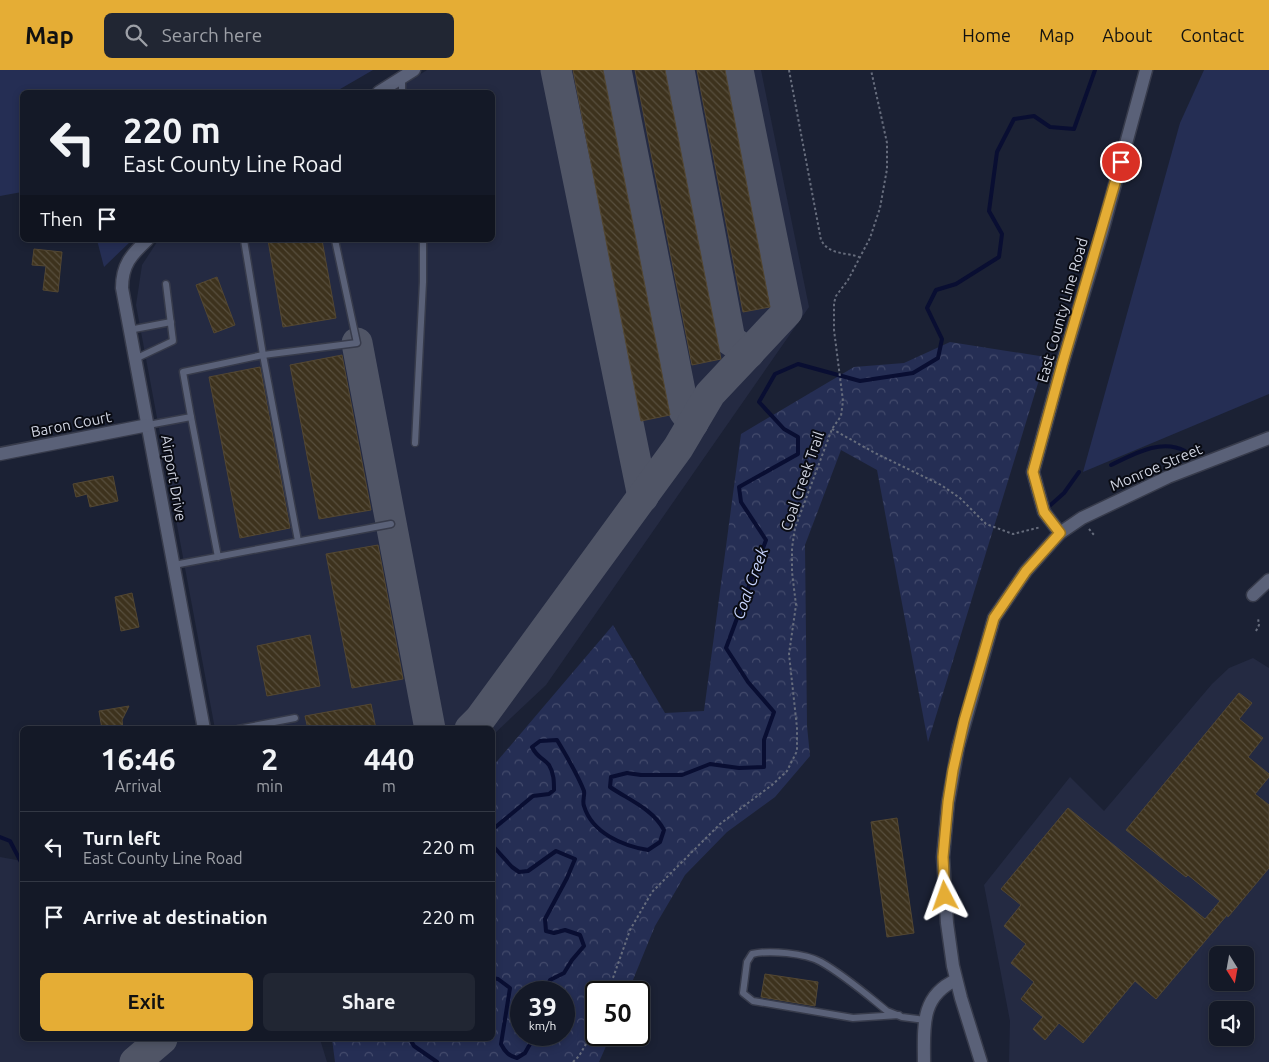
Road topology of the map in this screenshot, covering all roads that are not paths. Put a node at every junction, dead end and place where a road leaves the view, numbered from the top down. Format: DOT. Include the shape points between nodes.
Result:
graph roads {
  1 [pos="414,70"];
  2 [pos="1146,70"];
  3 [pos="403,74"];
  4 [pos="381,90"];
  5 [pos="402,90"];
  6 [pos="145,242"];
  7 [pos="244,242"];
  8 [pos="335,242"];
  9 [pos="423,242"];
  10 [pos="166,284"];
  11 [pos="171,322"];
  12 [pos="129,330"];
  13 [pos="263,356"];
  14 [pos="135,359"];
  15 [pos="191,417"];
  16 [pos="148,425"];
  17 [pos="1269,438"];
  18 [pos="415,442"];
  19 [pos="0,454"];
  20 [pos="391,524"];
  21 [pos="1060,533"];
  22 [pos="298,541"];
  23 [pos="218,557"];
  24 [pos="174,565"];
  25 [pos="1269,580"];
  26 [pos="1253,595"];
  27 [pos="295,718"];
  28 [pos="203,726"];
  29 [pos="254,726"];
  30 [pos="956,980"];
  31 [pos="899,1016"];
  32 [pos="925,1020"];
  33 [pos="924,1062"];
  34 [pos="981,1062"];
  1 -- 3 [label="street"];
  2 -- 21 [label="street, East County Line Road" via="1033,472 1044,512"];
  3 -- 4 [label="street"];
  3 -- 5 [label="lane"];
  6 -- 12 [label="street, Airport Drive" via="131,255 122,281"];
  7 -- 13 [label="lane"];
  8 -- 13 [label="lane" via="357,344"];
  9 -- 18 [label="lane"];
  10 -- 11 [label="lane"];
  11 -- 12 [label="lane"];
  11 -- 14 [label="lane" via="173,341"];
  12 -- 14 [label="street, Airport Drive"];
  13 -- 15 [label="lane" via="183,372"];
  13 -- 22 [label="lane"];
  14 -- 16 [label="street, Airport Drive"];
  15 -- 16 [label="lane"];
  15 -- 23 [label="lane"];
  16 -- 19 [label="street, Baron Court"];
  16 -- 24 [label="street, Airport Drive"];
  17 -- 21 [label="street, Monroe Street" via="1130,494"];
  20 -- 22 [label="lane"];
  21 -- 30 [label="street" via="1026,571 994,618 958,746 943,857 947,923"];
  22 -- 23 [label="lane"];
  23 -- 24 [label="lane"];
  24 -- 28 [label="street, Airport Drive"];
  25 -- 26 [label="street"];
  27 -- 29 [label="lane"];
  30 -- 32 [label="street" via="939,990"];
  30 -- 34 [label="street"];
  31 -- 31 [label="lane" via="887,1011 819,961 788,953 764,952 752,954 747,962 743,993 753,1001 853,1018"];
  31 -- 32 [label="lane"];
  32 -- 33 [label="street"];
}
